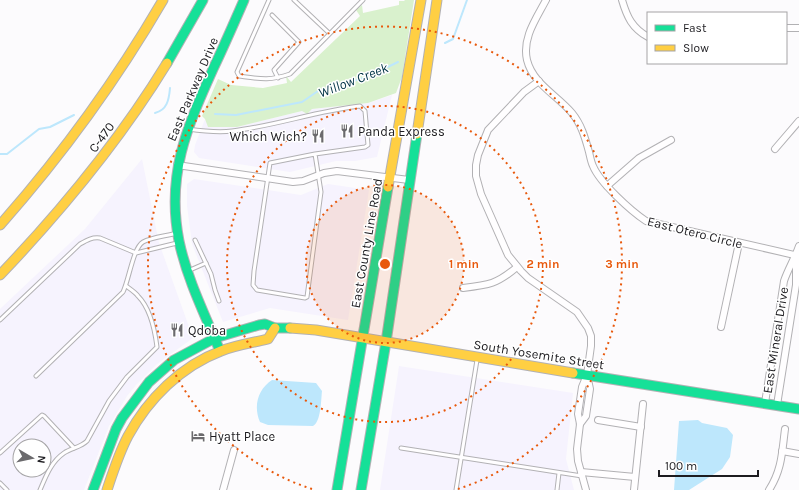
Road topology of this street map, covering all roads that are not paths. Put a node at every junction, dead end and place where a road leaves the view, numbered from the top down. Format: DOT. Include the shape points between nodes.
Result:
graph roads {
  1 [pos="163,0"];
  2 [pos="203,0"];
  3 [pos="244,0"];
  4 [pos="269,0"];
  5 [pos="294,0"];
  6 [pos="363,0"];
  7 [pos="421,0"];
  8 [pos="437,0"];
  9 [pos="546,0"];
  10 [pos="622,0"];
  11 [pos="272,15"];
  12 [pos="787,28"];
  13 [pos="799,28"];
  14 [pos="329,33"];
  15 [pos="647,36"];
  16 [pos="278,78"];
  17 [pos="539,82"];
  18 [pos="799,121"];
  19 [pos="187,129"];
  20 [pos="671,140"];
  21 [pos="774,149"];
  22 [pos="315,154"];
  23 [pos="177,164"];
  24 [pos="318,176"];
  25 [pos="390,177"];
  26 [pos="267,178"];
  27 [pos="409,180"];
  28 [pos="607,186"];
  29 [pos="0,225"];
  30 [pos="177,233"];
  31 [pos="195,240"];
  32 [pos="179,243"];
  33 [pos="739,243"];
  34 [pos="799,246"];
  35 [pos="136,253"];
  36 [pos="797,256"];
  37 [pos="206,263"];
  38 [pos="517,267"];
  39 [pos="188,271"];
  40 [pos="0,275"];
  41 [pos="126,286"];
  42 [pos="464,288"];
  43 [pos="219,300"];
  44 [pos="0,320"];
  45 [pos="721,327"];
  46 [pos="275,328"];
  47 [pos="215,338"];
  48 [pos="363,338"];
  49 [pos="386,342"];
  50 [pos="220,351"];
  51 [pos="478,358"];
  52 [pos="587,375"];
  53 [pos="36,376"];
  54 [pos="766,403"];
  55 [pos="643,404"];
  56 [pos="777,405"];
  57 [pos="799,409"];
  58 [pos="598,420"];
  59 [pos="641,427"];
  60 [pos="785,429"];
  61 [pos="74,448"];
  62 [pos="401,448"];
  63 [pos="234,450"];
  64 [pos="782,451"];
  65 [pos="0,453"];
  66 [pos="799,454"];
  67 [pos="461,458"];
  68 [pos="559,473"];
  69 [pos="582,474"];
  70 [pos="635,477"];
  71 [pos="0,483"];
  72 [pos="7,490"];
  73 [pos="40,490"];
  74 [pos="93,490"];
  75 [pos="107,490"];
  76 [pos="223,490"];
  77 [pos="337,490"];
  78 [pos="361,490"];
  79 [pos="456,490"];
  80 [pos="558,490"];
  81 [pos="586,490"];
  82 [pos="634,490"];
  83 [pos="769,490"];
  1 -- 29 [label="main road, C-470" via="87,119 43,176"];
  2 -- 40 [label="main road, C-470" via="160,74 104,155 56,214"];
  3 -- 19 [label="main road, East Parkway Drive"];
  4 -- 16 [label="lane" via="237,74 269,80"];
  5 -- 14 [label="lane"];
  6 -- 14 [label="lane"];
  7 -- 25 [label="main road, East County Line Road"];
  8 -- 27 [label="main road"];
  9 -- 17 [label="street, East Otero Circle" via="528,33 526,47 530,69"];
  10 -- 15 [label="street" via="634,28"];
  11 -- 16 [label="lane" via="299,42 274,70"];
  12 -- 13 [label="street"];
  14 -- 16 [label="lane" via="290,74"];
  17 -- 28 [label="street, East Otero Circle" via="580,124 593,167"];
  17 -- 38 [label="street" via="524,92 488,130 476,165 481,194 508,255"];
  18 -- 21 [label="street"];
  19 -- 22 [label="lane" via="231,132 334,109 360,106 364,109 367,146"];
  19 -- 23 [label="main road, East Parkway Drive"];
  20 -- 28 [label="street" via="639,158"];
  22 -- 24 [label="lane"];
  22 -- 26 [label="lane" via="270,163"];
  23 -- 26 [label="street"];
  23 -- 30 [label="main road, East Parkway Drive" via="174,198"];
  24 -- 25 [label="street" via="337,171"];
  24 -- 26 [label="street" via="298,182"];
  24 -- 26 [label="lane" via="321,192 309,292 305,298 257,290 253,285"];
  25 -- 27 [label="street"];
  25 -- 48 [label="main road, East County Line Road"];
  27 -- 49 [label="main road"];
  28 -- 33 [label="street, East Otero Circle" via="635,214 646,221"];
  30 -- 32 [label="main road, East Parkway Drive"];
  30 -- 35 [label="lane" via="143,242"];
  31 -- 37 [label="lane"];
  32 -- 35 [label="lane"];
  32 -- 39 [label="main road, East Parkway Drive"];
  33 -- 36 [label="street, East Otero Circle"];
  33 -- 45 [label="street"];
  34 -- 36 [label="street, East Mineral Drive"];
  35 -- 41 [label="lane"];
  35 -- 44 [label="lane" via="100,238 88,239"];
  36 -- 54 [label="street, East Mineral Drive" via="784,281"];
  36 -- 56 [label="street, East Mineral Drive" via="796,285"];
  37 -- 39 [label="lane"];
  37 -- 43 [label="lane"];
  38 -- 42 [label="street" via="493,284"];
  38 -- 52 [label="street" via="583,319 588,328 591,346"];
  39 -- 47 [label="main road, East Parkway Drive"];
  41 -- 53 [label="lane" via="120,295"];
  41 -- 61 [label="lane" via="144,304 156,332 157,347 127,377 108,401 87,441"];
  46 -- 47 [label="main road, South Yosemite Street" via="259,324"];
  46 -- 48 [label="main road, South Yosemite Street" via="316,330"];
  46 -- 50 [label="main road" via="268,339"];
  47 -- 50 [label="main road, East Parkway Drive"];
  47 -- 74 [label="main road, South Yosemite Street" via="174,360 138,394 116,429"];
  48 -- 49 [label="main road, South Yosemite Street"];
  48 -- 77 [label="main road, East County Line Road"];
  49 -- 51 [label="main road, South Yosemite Street"];
  49 -- 78 [label="main road"];
  50 -- 75 [label="main road" via="182,372 151,402 128,437"];
  51 -- 52 [label="main road, South Yosemite Street"];
  51 -- 67 [label="lane"];
  52 -- 54 [label="main road, South Yosemite Street"];
  52 -- 69 [label="street" via="582,387 578,414 580,424 577,449"];
  54 -- 56 [label="main road, South Yosemite Street"];
  55 -- 59 [label="street"];
  56 -- 57 [label="main road, South Yosemite Street"];
  58 -- 59 [label="street"];
  59 -- 70 [label="street"];
  60 -- 64 [label="street"];
  61 -- 65 [label="lane" via="42,415"];
  61 -- 73 [label="lane" via="64,453 49,468"];
  62 -- 67 [label="lane"];
  63 -- 76 [label="street"];
  64 -- 66 [label="street"];
  64 -- 83 [label="street" via="777,478"];
  67 -- 68 [label="lane"];
  67 -- 79 [label="lane"];
  68 -- 69 [label="lane"];
  68 -- 80 [label="lane"];
  69 -- 70 [label="street"];
  69 -- 81 [label="street"];
  70 -- 82 [label="street"];
  71 -- 72 [label="lane"];
}
